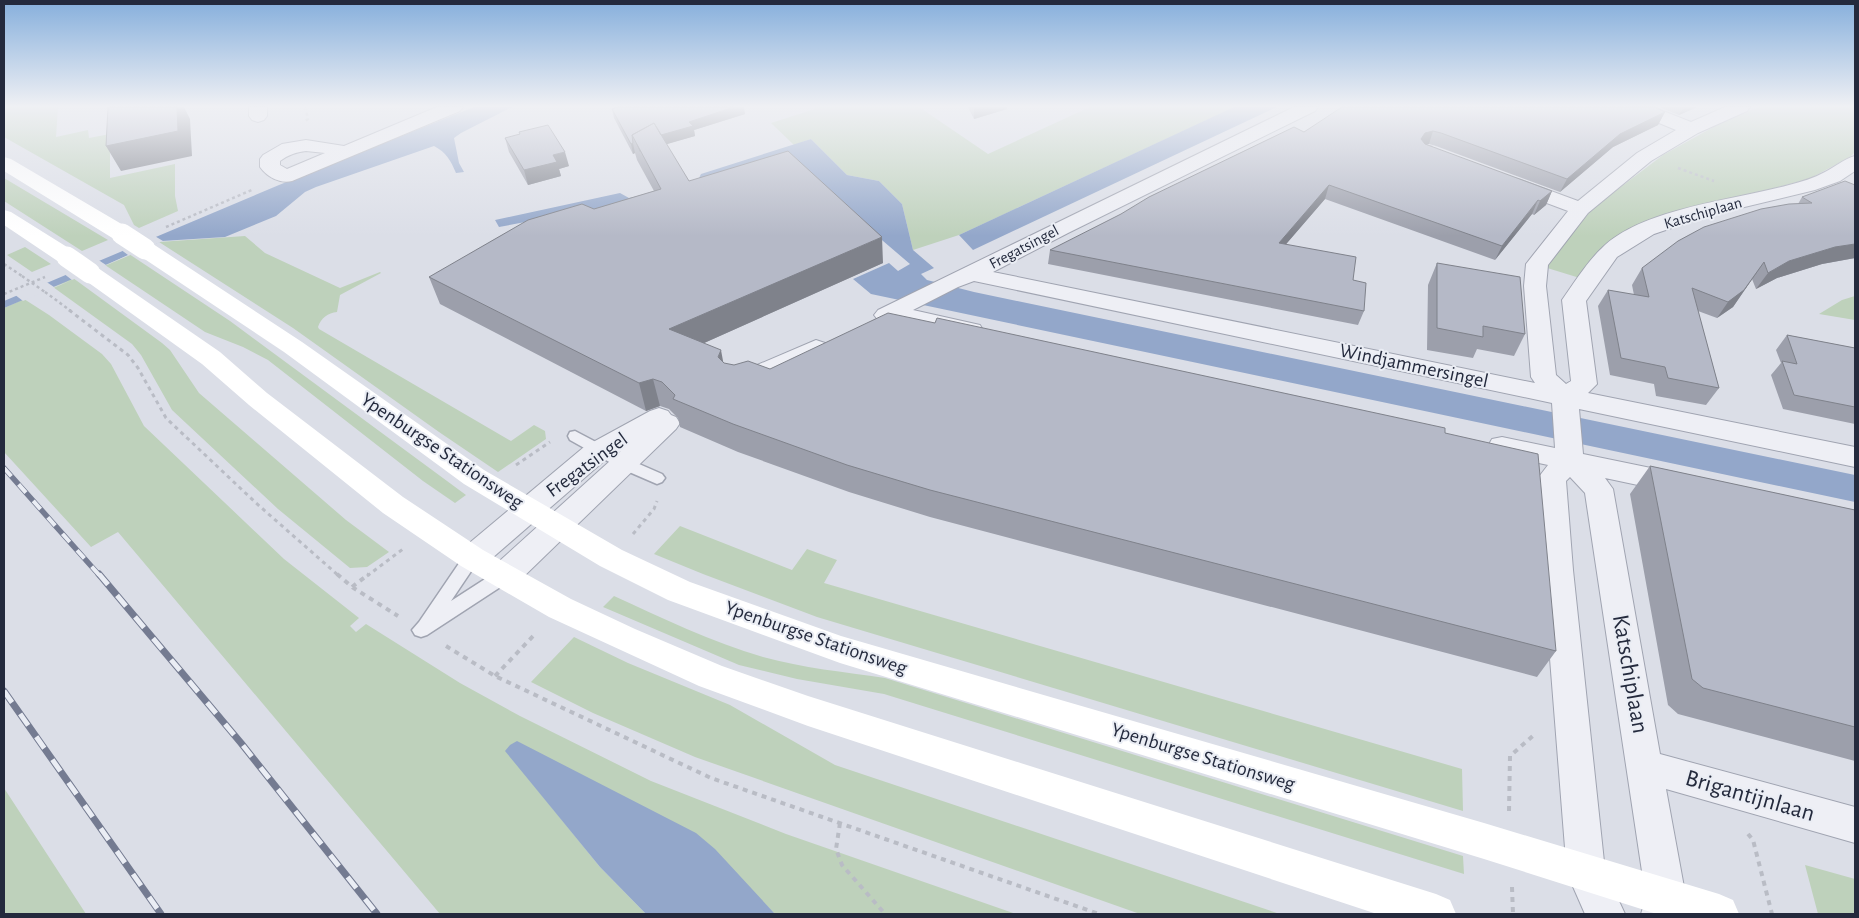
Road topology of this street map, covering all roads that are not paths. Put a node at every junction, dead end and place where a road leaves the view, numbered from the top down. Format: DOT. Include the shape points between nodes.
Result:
graph roads {
  1 [pos="350,150"];
  2 [pos="1220,150"];
  3 [pos="1656,150"];
  4 [pos="345,152"];
  5 [pos="1855,162"];
  6 [pos="4,163"];
  7 [pos="1500,179"];
  8 [pos="1820,182"];
  9 [pos="1846,194"];
  10 [pos="1581,209"];
  11 [pos="4,216"];
  12 [pos="961,278"];
  13 [pos="1535,286"];
  14 [pos="1574,300"];
  15 [pos="900,309"];
  16 [pos="866,325"];
  17 [pos="994,335"];
  18 [pos="839,338"];
  19 [pos="738,382"];
  20 [pos="1566,405"];
  21 [pos="575,436"];
  22 [pos="1483,442"];
  23 [pos="601,450"];
  24 [pos="1569,451"];
  25 [pos="1855,456"];
  26 [pos="625,464"];
  27 [pos="657,478"];
  28 [pos="1703,488"];
  29 [pos="528,510"];
  30 [pos="559,526"];
  31 [pos="472,558"];
  32 [pos="505,575"];
  33 [pos="1646,767"];
  34 [pos="1855,825"];
  35 [pos="1586,873"];
  36 [pos="1664,906"];
  37 [pos="1436,914"];
  38 [pos="1605,914"];
  39 [pos="1719,914"];
  1 -- 4 [label="street"];
  2 -- 12 [label="street, Fregatsingel"];
  3 -- 10 [label="street"];
  5 -- 8 [label="street, Katschiplaan"];
  6 -- 29 [label="main road, Ypenburgse Stationsweg, bridge" via="122,234 294,347 474,478"];
  7 -- 10 [label="street"];
  8 -- 9 [label="street"];
  8 -- 14 [label="street, Katschiplaan" via="1680,217 1642,232 1612,250"];
  10 -- 13 [label="street" via="1538,264"];
  11 -- 31 [label="main road, bridge" via="211,358 393,505"];
  12 -- 15 [label="street, Fregatsingel"];
  12 -- 20 [label="street, Windjammersingel"];
  13 -- 14 [label="street"];
  13 -- 20 [label="street" via="1544,376"];
  14 -- 20 [label="street" via="1584,384"];
  15 -- 16 [label="street, Fregatsingel"];
  15 -- 17 [label="street"];
  18 -- 19 [label="street"];
  20 -- 24 [label="street"];
  20 -- 25 [label="street, Windjammersingel"];
  21 -- 23 [label="lane"];
  22 -- 24 [label="street"];
  23 -- 26 [label="lane"];
  23 -- 26 [label="street, Fregatsingel" via="663,419"];
  23 -- 29 [label="street, Fregatsingel"];
  24 -- 28 [label="street"];
  24 -- 33 [label="street, Katschiplaan" via="1599,489"];
  24 -- 35 [label="street" via="1552,478"];
  26 -- 27 [label="lane"];
  26 -- 30 [label="street, Fregatsingel"];
  29 -- 30 [label="main road, Ypenburgse Stationsweg"];
  29 -- 31 [label="street, Fregatsingel"];
  30 -- 32 [label="street, Fregatsingel"];
  30 -- 35 [label="main road, Ypenburgse Stationsweg" via="611,558 679,591 840,649"];
  31 -- 32 [label="main road"];
  31 -- 32 [label="lane" via="421,630"];
  32 -- 37 [label="main road" via="560,608 624,638 808,712"];
  33 -- 34 [label="street, Brigantijnlaan"];
  33 -- 36 [label="street, Katschiplaan"];
  35 -- 36 [label="main road, Ypenburgse Stationsweg"];
  35 -- 38 [label="street"];
  36 -- 39 [label="main road, Ypenburgse Stationsweg"];
}
